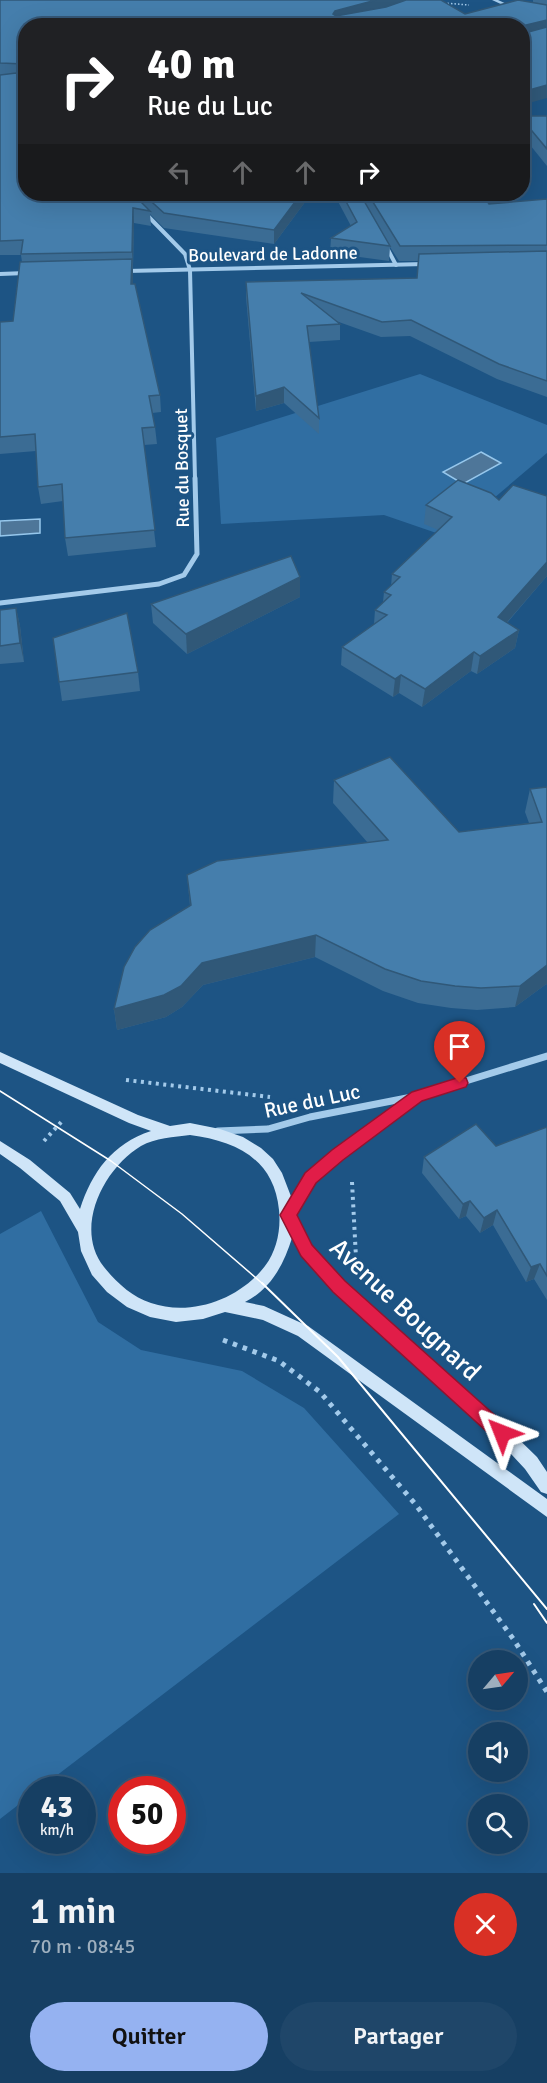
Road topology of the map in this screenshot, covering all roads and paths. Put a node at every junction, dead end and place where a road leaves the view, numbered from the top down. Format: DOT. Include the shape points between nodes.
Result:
graph roads {
  1 [pos="495,1"];
  2 [pos="441,3"];
  3 [pos="526,12"];
  4 [pos="141,209"];
  5 [pos="384,243"];
  6 [pos="431,264"];
  7 [pos="396,265"];
  8 [pos="190,270"];
  9 [pos="119,272"];
  10 [pos="36,273"];
  11 [pos="0,274"];
  12 [pos="0,603"];
  13 [pos="547,1056"];
  14 [pos="0,1057"];
  15 [pos="417,1096"];
  16 [pos="168,1131"];
  17 [pos="212,1131"];
  18 [pos="0,1147"];
  19 [pos="288,1215"];
  20 [pos="84,1229"];
  21 [pos="228,1306"];
  22 [pos="219,1338"];
  23 [pos="547,1486"];
  24 [pos="547,1509"];
  25 [pos="547,1692"];
  1 -- 2 [label="path" via="469,5"];
  1 -- 3 [label="street"];
  4 -- 8 [label="street, Rue du Bosquet" via="185,254"];
  5 -- 7 [label="street"];
  6 -- 7 [label="street, Boulevard de Ladonne"];
  7 -- 8 [label="street, Boulevard de Ladonne"];
  8 -- 9 [label="street, Boulevard de Ladonne"];
  8 -- 12 [label="street, Rue du Bosquet" via="197,554 184,575 159,584"];
  10 -- 11 [label="street"];
  13 -- 15 [label="street, Rue du Luc"];
  14 -- 16 [label="main road, Avenue Bougnard"];
  15 -- 17 [label="street, Rue du Luc" via="268,1129"];
  15 -- 19 [label="street, Rue du Luc" via="310,1178"];
  16 -- 17 [label="main road, Avenue Bougnard"];
  16 -- 20 [label="main road, Avenue Bougnard" via="137,1142 111,1161 86,1205"];
  17 -- 19 [label="main road, Avenue Bougnard" via="241,1142 266,1160 281,1185"];
  18 -- 20 [label="main road, Avenue Bougnard" via="65,1197"];
  19 -- 21 [label="main road, Avenue Bougnard" via="286,1238 277,1262 261,1282"];
  19 -- 23 [label="main road, Avenue Bougnard" via="306,1251 339,1287 487,1418 531,1463"];
  20 -- 21 [label="main road, Avenue Bougnard" via="90,1257 105,1281 128,1300 156,1312 193,1314"];
  21 -- 24 [label="main road, Avenue Bougnard" via="264,1313 303,1331"];
  22 -- 25 [label="path" via="279,1361 320,1392 416,1505"];
}
